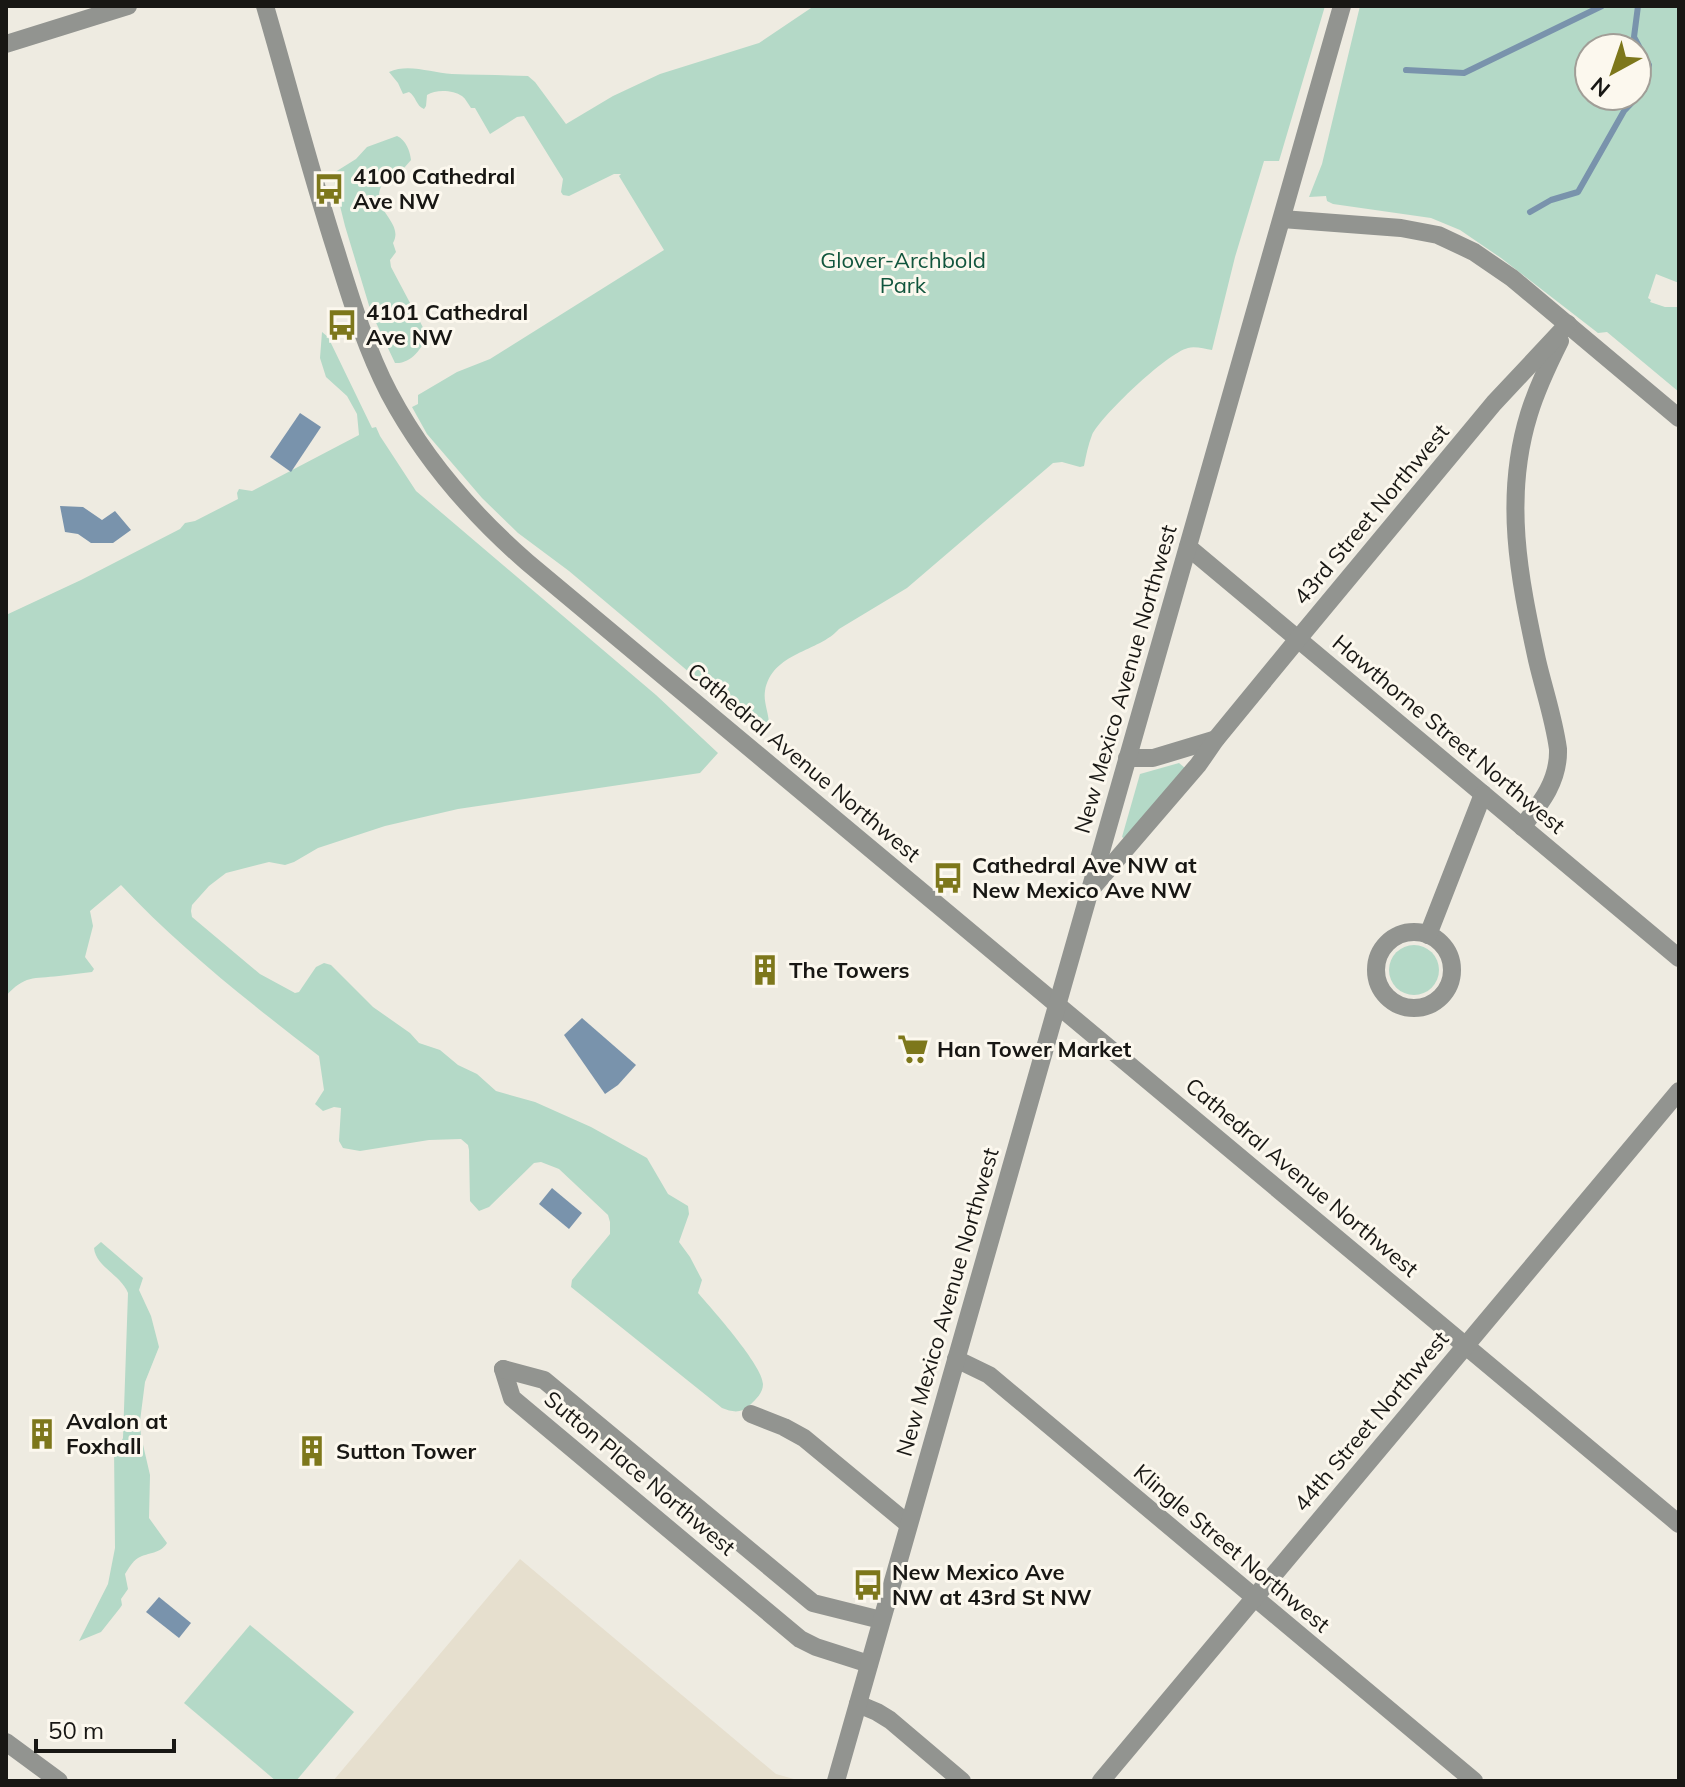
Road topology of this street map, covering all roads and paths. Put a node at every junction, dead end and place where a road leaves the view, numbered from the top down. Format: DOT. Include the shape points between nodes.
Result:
graph roads {
  1 [pos="128,6"];
  2 [pos="265,6"];
  3 [pos="1342,6"];
  4 [pos="6,44"];
  5 [pos="1282,219"];
  6 [pos="1568,324"];
  7 [pos="1679,418"];
  8 [pos="1188,547"];
  9 [pos="1298,639"];
  10 [pos="1216,739"];
  11 [pos="1127,758"];
  12 [pos="1483,794"];
  13 [pos="1522,827"];
  14 [pos="1090,891"];
  15 [pos="1428,935"];
  16 [pos="1679,958"];
  17 [pos="1057,1003"];
  18 [pos="1679,1091"];
  19 [pos="1466,1345"];
  20 [pos="956,1359"];
  21 [pos="751,1414"];
  22 [pos="645,1464"];
  23 [pos="623,1491"];
  24 [pos="908,1524"];
  25 [pos="1679,1524"];
  26 [pos="1254,1598"];
  27 [pos="782,1601"];
  28 [pos="881,1620"];
  29 [pos="869,1664"];
  30 [pos="858,1704"];
  31 [pos="6,1742"];
  32 [pos="59,1781"];
  33 [pos="836,1781"];
  34 [pos="962,1781"];
  35 [pos="1101,1781"];
  36 [pos="1474,1781"];
  1 -- 4 [label="street"];
  2 -- 17 [label="street, Cathedral Avenue Northwest" via="362,332 396,404 451,485 527,562"];
  3 -- 5 [label="street, New Mexico Avenue Northwest"];
  5 -- 6 [label="street" via="1438,235 1494,264"];
  5 -- 8 [label="street, New Mexico Avenue Northwest"];
  6 -- 7 [label="street"];
  6 -- 9 [label="street, 43rd Street Northwest" via="1494,403"];
  6 -- 13 [label="street" via="1534,398 1516,480 1518,563 1558,749 1549,789"];
  8 -- 9 [label="street, Hawthorne Street Northwest"];
  8 -- 11 [label="street, New Mexico Avenue Northwest"];
  9 -- 10 [label="street, 43rd Street Northwest"];
  9 -- 12 [label="street, Hawthorne Street Northwest"];
  10 -- 11 [label="street" via="1153,758"];
  10 -- 14 [label="street, 43rd Street Northwest"];
  11 -- 14 [label="street, New Mexico Avenue Northwest"];
  12 -- 13 [label="street, Hawthorne Street Northwest"];
  12 -- 15 [label="street"];
  13 -- 16 [label="street, Hawthorne Street Northwest"];
  14 -- 17 [label="street, New Mexico Avenue Northwest"];
  15 -- 15 [label="street" via="1402,934 1382,949 1376,974 1387,997 1398,1005 1433,1003 1449,985 1451,961"];
  17 -- 19 [label="street, Cathedral Avenue Northwest"];
  17 -- 20 [label="street, New Mexico Avenue Northwest"];
  18 -- 19 [label="street, 44th Street Northwest"];
  19 -- 25 [label="street, Cathedral Avenue Northwest"];
  19 -- 26 [label="street, 44th Street Northwest"];
  20 -- 24 [label="street, New Mexico Avenue Northwest"];
  20 -- 26 [label="street, Klingle Street Northwest" via="989,1375"];
  21 -- 24 [label="street" via="804,1438"];
  22 -- 23 [label="street"];
  22 -- 23 [label="street, Sutton Place Northwest" via="544,1380 503,1369 512,1398"];
  22 -- 27 [label="street, Sutton Place Northwest"];
  23 -- 27 [label="street, Sutton Place Northwest"];
  24 -- 28 [label="street, New Mexico Avenue Northwest"];
  26 -- 35 [label="street, 44th Street Northwest"];
  26 -- 36 [label="street, Klingle Street Northwest"];
  27 -- 28 [label="street, Sutton Place Northwest"];
  27 -- 29 [label="street, Sutton Place Northwest" via="800,1639"];
  28 -- 29 [label="street, New Mexico Avenue Northwest"];
  29 -- 30 [label="street, New Mexico Avenue Northwest"];
  30 -- 33 [label="street, New Mexico Avenue Northwest"];
  30 -- 34 [label="street" via="890,1720"];
  31 -- 32 [label="street"];
}
